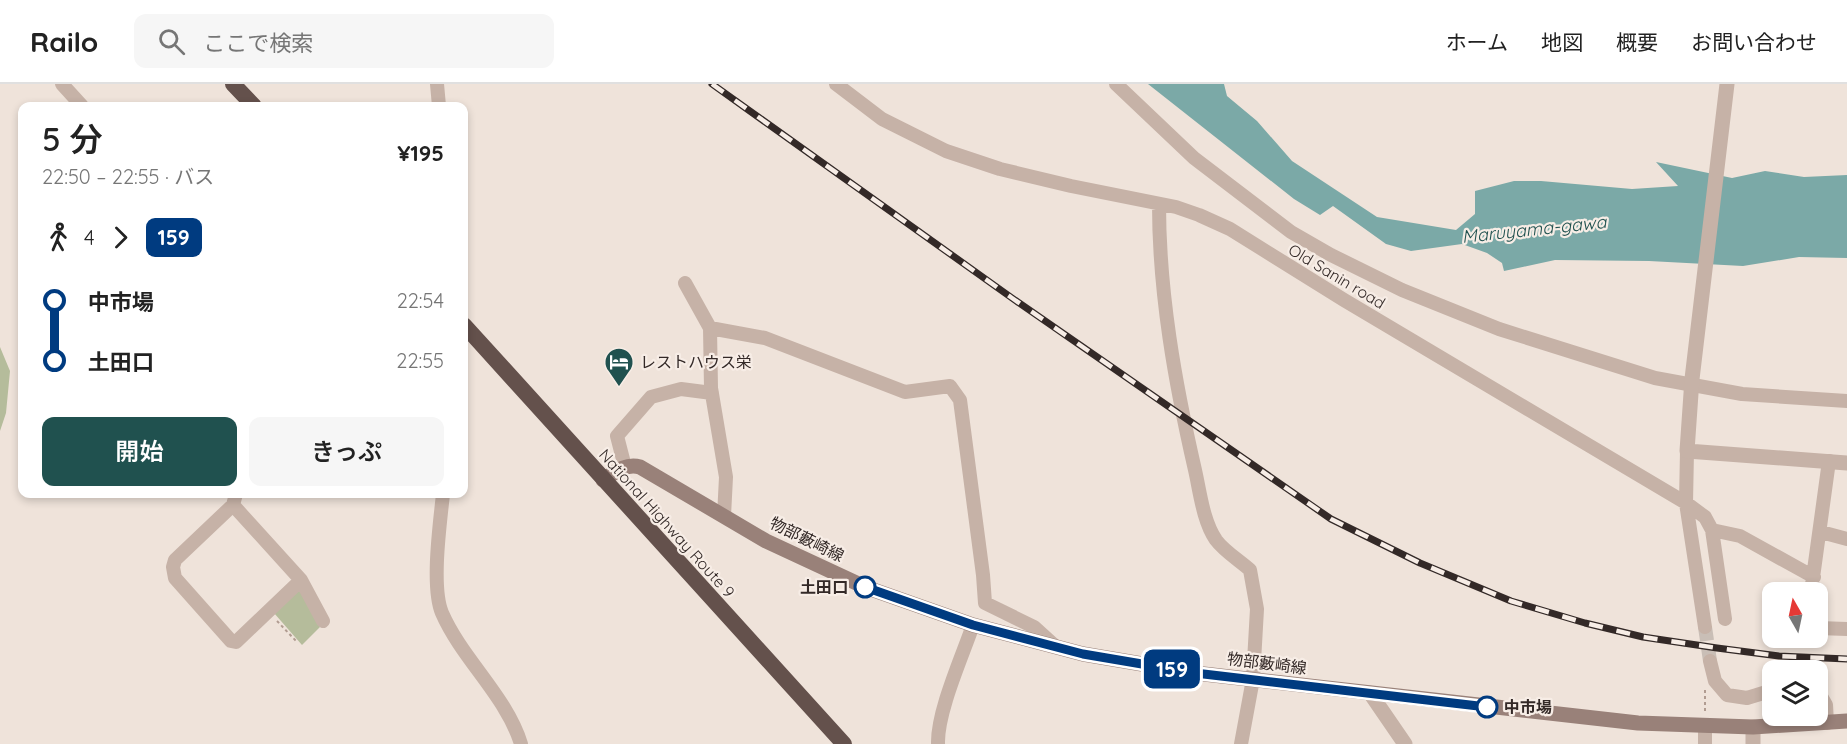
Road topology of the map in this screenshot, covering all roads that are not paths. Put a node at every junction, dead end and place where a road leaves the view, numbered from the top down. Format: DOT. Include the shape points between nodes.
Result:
graph roads {
  1 [pos="62,84"];
  2 [pos="233,84"];
  3 [pos="437,84"];
  4 [pos="836,84"];
  5 [pos="1116,84"];
  6 [pos="1727,84"];
  7 [pos="78,102"];
  8 [pos="250,102"];
  9 [pos="439,102"];
  10 [pos="1159,204"];
  11 [pos="685,282"];
  12 [pos="710,328"];
  13 [pos="468,329"];
  14 [pos="1692,383"];
  15 [pos="712,393"];
  16 [pos="1847,401"];
  17 [pos="1688,451"];
  18 [pos="1829,461"];
  19 [pos="1847,463"];
  20 [pos="625,467"];
  21 [pos="603,480"];
  22 [pos="443,498"];
  23 [pos="234,499"];
  24 [pos="1686,503"];
  25 [pos="724,516"];
  26 [pos="1712,530"];
  27 [pos="1821,532"];
  28 [pos="1847,539"];
  29 [pos="1814,577"];
  30 [pos="301,580"];
  31 [pos="1813,582"];
  32 [pos="1725,619"];
  33 [pos="323,621"];
  34 [pos="973,625"];
  35 [pos="1705,627"];
  36 [pos="1828,628"];
  37 [pos="1847,629"];
  38 [pos="1056,647"];
  39 [pos="1710,661"];
  40 [pos="1253,679"];
  41 [pos="1370,693"];
  42 [pos="1762,693"];
  43 [pos="1847,721"];
  44 [pos="1828,723"];
  45 [pos="1705,726"];
  46 [pos="1772,726"];
  47 [pos="1753,727"];
  48 [pos="521,744"];
  49 [pos="844,744"];
  50 [pos="938,744"];
  51 [pos="1241,744"];
  52 [pos="1405,744"];
  53 [pos="1705,744"];
  54 [pos="1754,744"];
  1 -- 7 [label="street"];
  2 -- 8 [label="highway"];
  3 -- 9 [label="street"];
  4 -- 10 [label="street, Old Sanin road" via="882,119 946,151 1000,169"];
  5 -- 14 [label="street" via="1194,158 1291,232 1330,255 1402,290 1499,329 1655,378"];
  6 -- 14 [label="street"];
  10 -- 24 [label="street, Old Sanin road" via="1230,229"];
  10 -- 40 [label="street" via="1167,321 1182,417 1204,514 1216,540 1250,570 1257,609"];
  11 -- 12 [label="street"];
  12 -- 15 [label="street"];
  12 -- 38 [label="street" via="765,338 905,392 950,386 960,400 985,603 1034,627"];
  13 -- 21 [label="highway, National Highway Route 9"];
  14 -- 16 [label="street" via="1742,394"];
  14 -- 17 [label="street"];
  15 -- 20 [label="street" via="681,389 651,397 617,436"];
  15 -- 25 [label="street" via="726,477"];
  17 -- 18 [label="street"];
  17 -- 24 [label="street"];
  18 -- 19 [label="street"];
  18 -- 27 [label="street"];
  20 -- 21 [label="main road"];
  20 -- 25 [label="main road, 物部藪崎線" via="640,467"];
  21 -- 49 [label="highway, National Highway Route 9"];
  22 -- 48 [label="street" via="437,576 442,612 515,724"];
  23 -- 30 [label="street"];
  23 -- 30 [label="street" via="175,560 175,578 236,642"];
  24 -- 26 [label="street, Old Sanin road" via="1705,517"];
  24 -- 35 [label="street"];
  25 -- 34 [label="main road, 物部藪崎線" via="766,541 865,587"];
  26 -- 29 [label="street" via="1740,536"];
  26 -- 32 [label="street"];
  27 -- 28 [label="street"];
  27 -- 29 [label="street"];
  29 -- 31 [label="street"];
  30 -- 33 [label="street"];
  34 -- 38 [label="main road, 物部藪崎線"];
  34 -- 50 [label="street" via="938,732"];
  36 -- 37 [label="street"];
  38 -- 40 [label="main road, 物部藪崎線" via="1139,664"];
  39 -- 42 [label="street" via="1715,681 1727,695 1747,698"];
  40 -- 41 [label="main road, 物部藪崎線"];
  40 -- 51 [label="street"];
  41 -- 45 [label="main road, 物部藪崎線" via="1605,720"];
  41 -- 52 [label="street"];
  43 -- 44 [label="main road, 物部藪崎線"];
  45 -- 47 [label="main road, 物部藪崎線"];
  45 -- 53 [label="street"];
  46 -- 47 [label="main road, 物部藪崎線"];
  47 -- 54 [label="street"];
}
